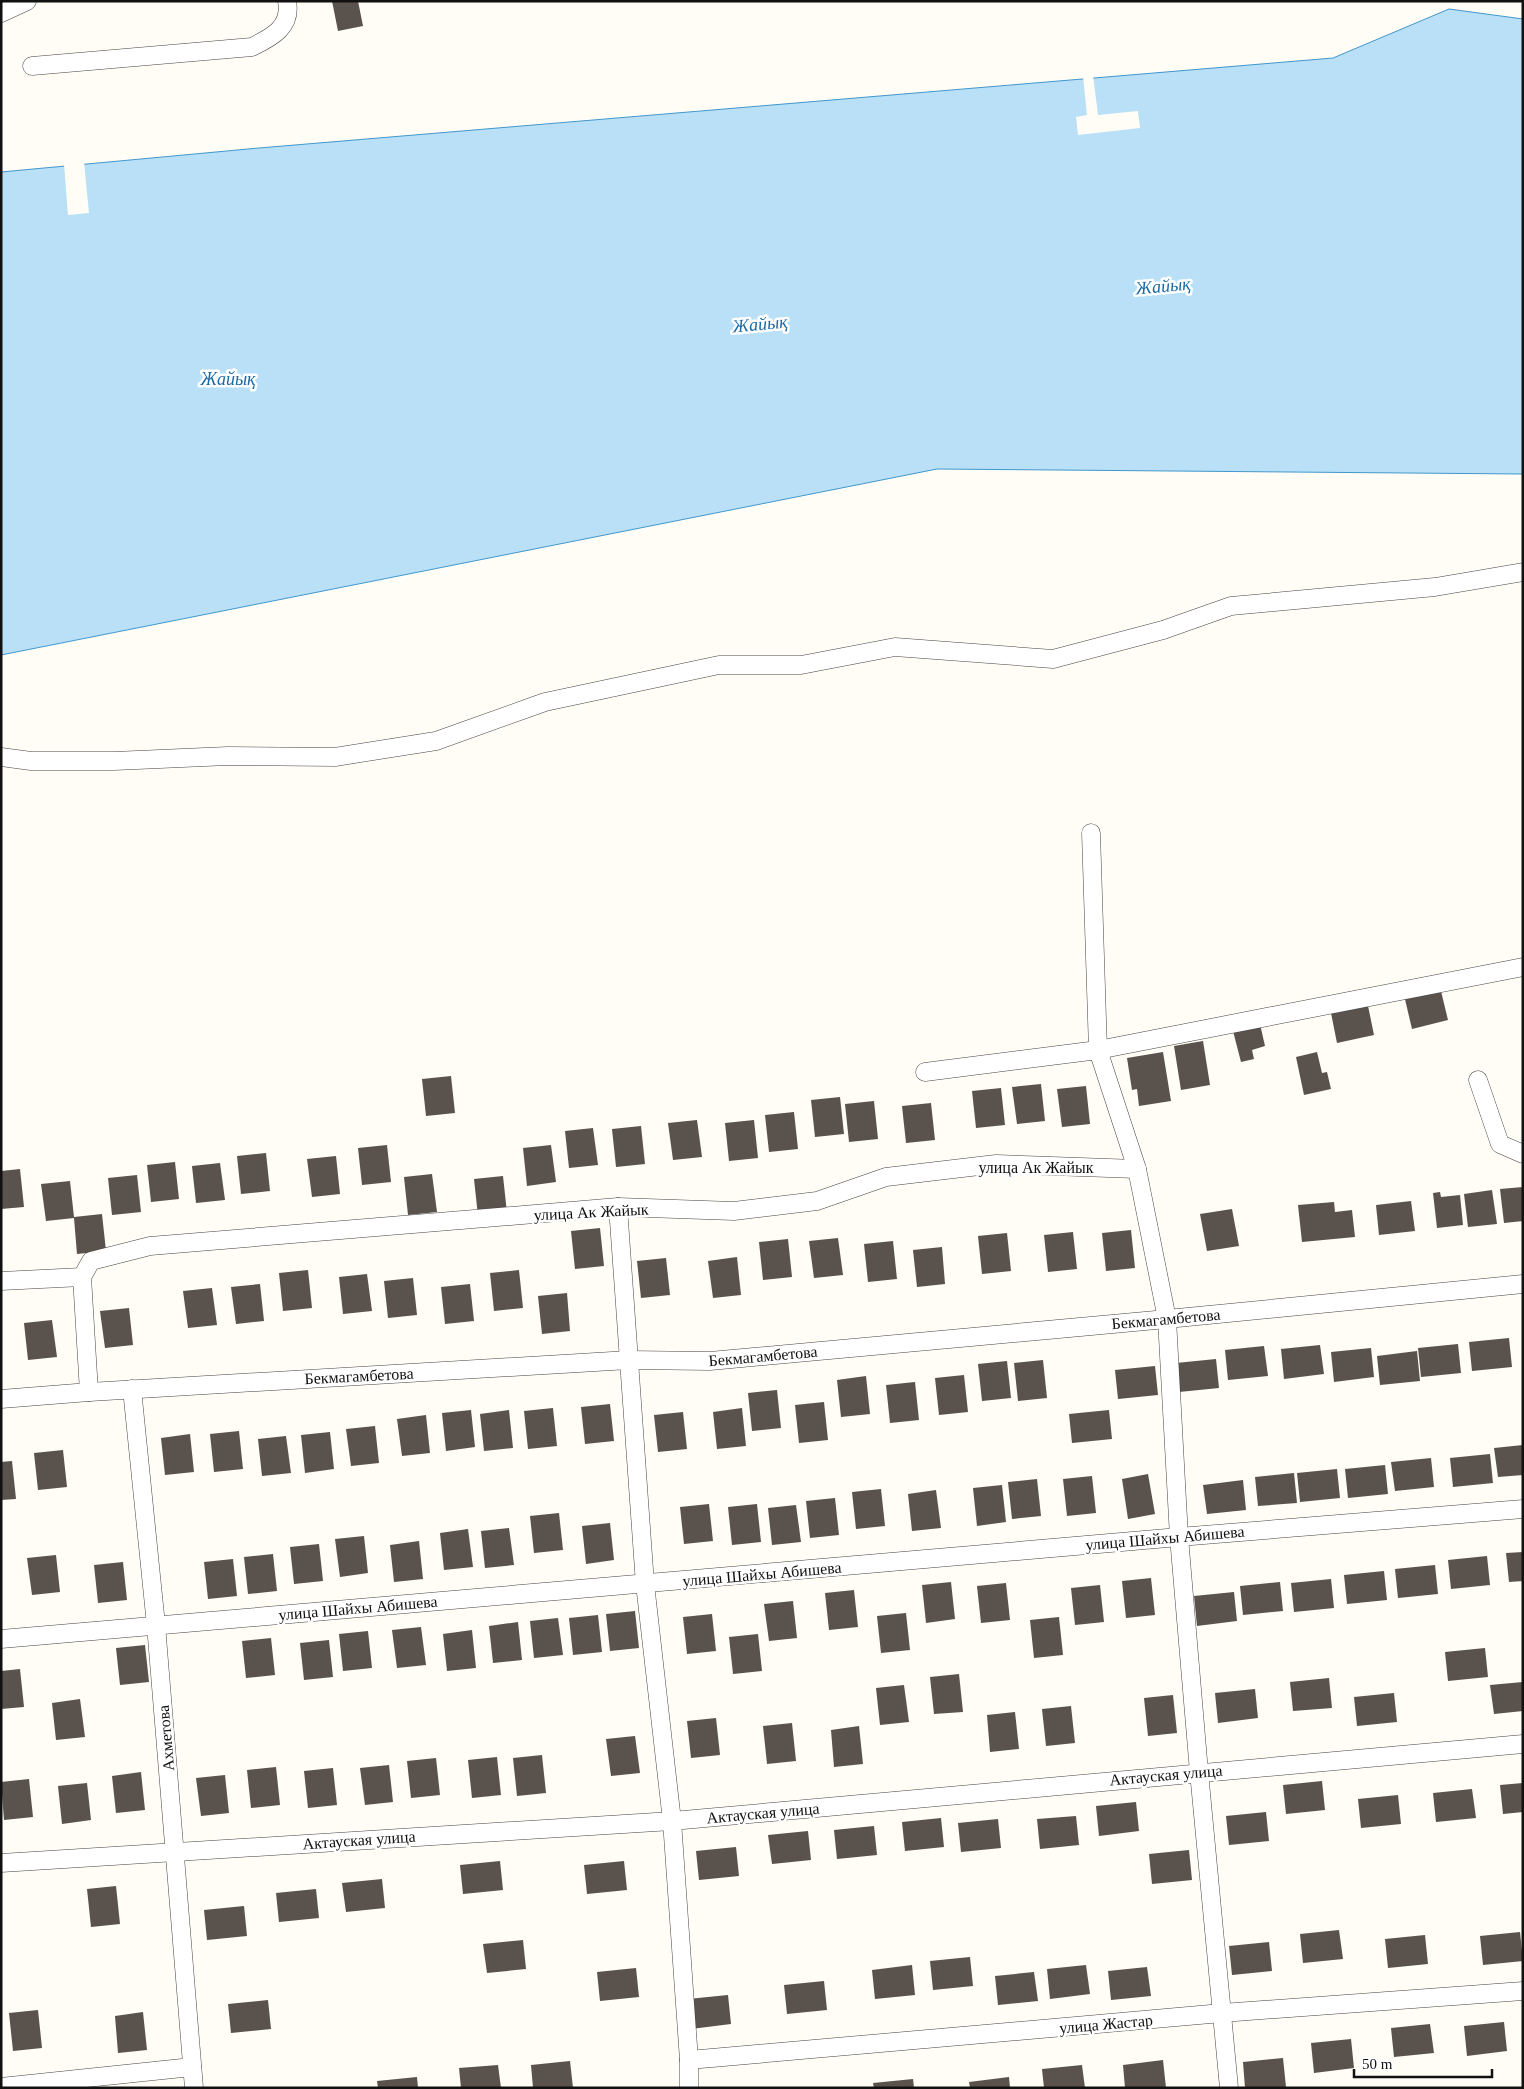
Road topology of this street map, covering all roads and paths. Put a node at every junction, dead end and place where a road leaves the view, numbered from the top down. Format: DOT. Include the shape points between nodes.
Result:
graph roads {
  1 [pos="27,1"];
  2 [pos="287,1"];
  3 [pos="1,13"];
  4 [pos="32,66"];
  5 [pos="1523,572"];
  6 [pos="1,757"];
  7 [pos="1091,833"];
  8 [pos="1523,968"];
  9 [pos="1098,1050"];
  10 [pos="926,1072"];
  11 [pos="1478,1080"];
  12 [pos="1523,1154"];
  13 [pos="1137,1169"];
  14 [pos="618,1207"];
  15 [pos="82,1277"];
  16 [pos="1,1280"];
  17 [pos="1523,1284"];
  18 [pos="1167,1319"];
  19 [pos="629,1360"];
  20 [pos="132,1389"];
  21 [pos="89,1392"];
  22 [pos="1,1399"];
  23 [pos="1523,1510"];
  24 [pos="1179,1537"];
  25 [pos="645,1584"];
  26 [pos="156,1625"];
  27 [pos="1,1639"];
  28 [pos="1523,1744"];
  29 [pos="1198,1772"];
  30 [pos="672,1821"];
  31 [pos="176,1852"];
  32 [pos="1,1863"];
  33 [pos="1523,1990"];
  34 [pos="1222,2013"];
  35 [pos="689,2060"];
  36 [pos="192,2067"];
  37 [pos="1,2087"];
  38 [pos="194,2088"];
  39 [pos="689,2088"];
  40 [pos="1229,2088"];
  1 -- 3 [label="street"];
  2 -- 4 [label="street" via="289,10 285,24 271,37 252,46"];
  5 -- 6 [label="street" via="1435,587 1231,606 1164,630 1053,659 895,647 801,665 719,665 545,702 436,740 335,757 228,756 114,761 31,761"];
  7 -- 9 [label="street"];
  8 -- 9 [label="street"];
  9 -- 10 [label="street"];
  9 -- 13 [label="street"];
  11 -- 12 [label="street" via="1500,1144"];
  13 -- 14 [label="street, улица Ак Жайык" via="996,1164 886,1177 817,1201 734,1211"];
  13 -- 18 [label="street"];
  14 -- 15 [label="street, улица Ак Жайык" via="150,1246 91,1261"];
  14 -- 19 [label="street"];
  15 -- 16 [label="street"];
  15 -- 21 [label="street"];
  17 -- 18 [label="street, Бекмагамбетова"];
  18 -- 19 [label="street, Бекмагамбетова" via="710,1361"];
  18 -- 24 [label="street"];
  19 -- 20 [label="street, Бекмагамбетова"];
  19 -- 25 [label="street"];
  20 -- 21 [label="street, Бекмагамбетова"];
  20 -- 26 [label="street, Ахметова"];
  21 -- 22 [label="street, Бекмагамбетова"];
  23 -- 24 [label="street, улица Шайхы Абишева"];
  24 -- 25 [label="street, улица Шайхы Абишева"];
  24 -- 29 [label="street"];
  25 -- 26 [label="street, улица Шайхы Абишева"];
  25 -- 30 [label="street"];
  26 -- 27 [label="street, улица Шайхы Абишева"];
  26 -- 31 [label="street, Ахметова"];
  28 -- 29 [label="street, Актауская улица"];
  29 -- 30 [label="street, Актауская улица"];
  29 -- 34 [label="street"];
  30 -- 31 [label="street, Актауская улица"];
  30 -- 35 [label="street"];
  31 -- 32 [label="street, Актауская улица"];
  31 -- 36 [label="street, Ахметова"];
  33 -- 34 [label="street, улица Жастар"];
  34 -- 35 [label="street, улица Жастар"];
  34 -- 40 [label="street"];
  35 -- 39 [label="street"];
  36 -- 37 [label="street"];
  36 -- 38 [label="street, Ахметова"];
}
